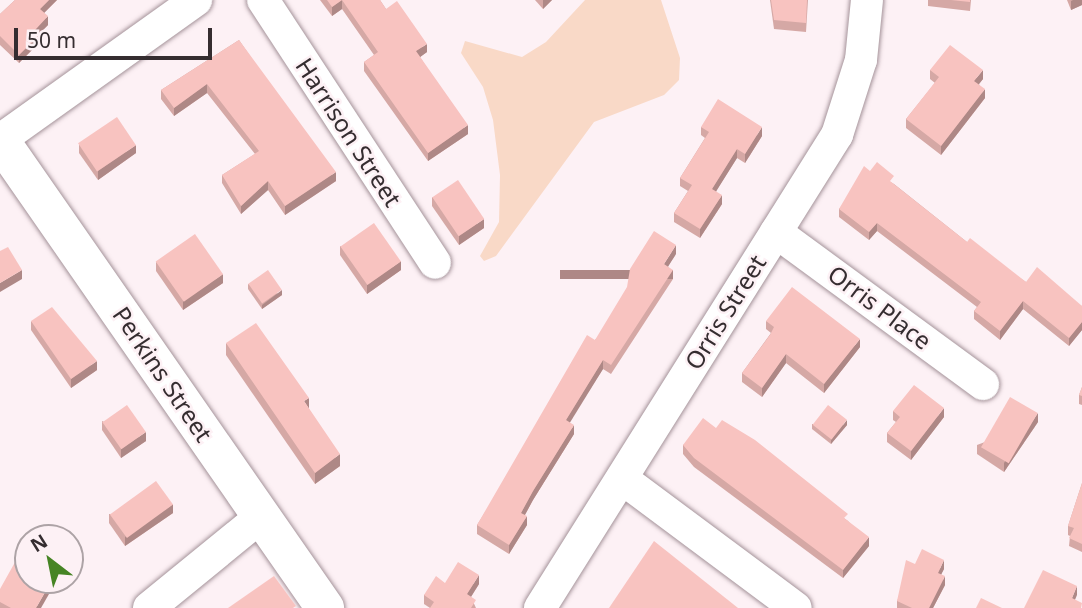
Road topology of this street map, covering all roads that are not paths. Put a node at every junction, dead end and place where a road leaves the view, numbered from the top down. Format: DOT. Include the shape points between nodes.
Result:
graph roads {
  1 [pos="196,0"];
  2 [pos="263,0"];
  3 [pos="867,0"];
  4 [pos="0,140"];
  5 [pos="776,232"];
  6 [pos="435,263"];
  7 [pos="983,384"];
  8 [pos="624,480"];
  9 [pos="262,516"];
  10 [pos="149,608"];
  11 [pos="325,608"];
  12 [pos="540,608"];
  13 [pos="796,608"];
  1 -- 4 [label="street"];
  2 -- 6 [label="street, Harrison Street"];
  3 -- 5 [label="street, Orris Street" via="846,116"];
  4 -- 9 [label="street, Perkins Street"];
  5 -- 7 [label="street, Orris Place"];
  5 -- 8 [label="street, Orris Street"];
  8 -- 12 [label="street, Orris Street"];
  8 -- 13 [label="street"];
  9 -- 10 [label="street"];
  9 -- 11 [label="street, Perkins Street"];
}
